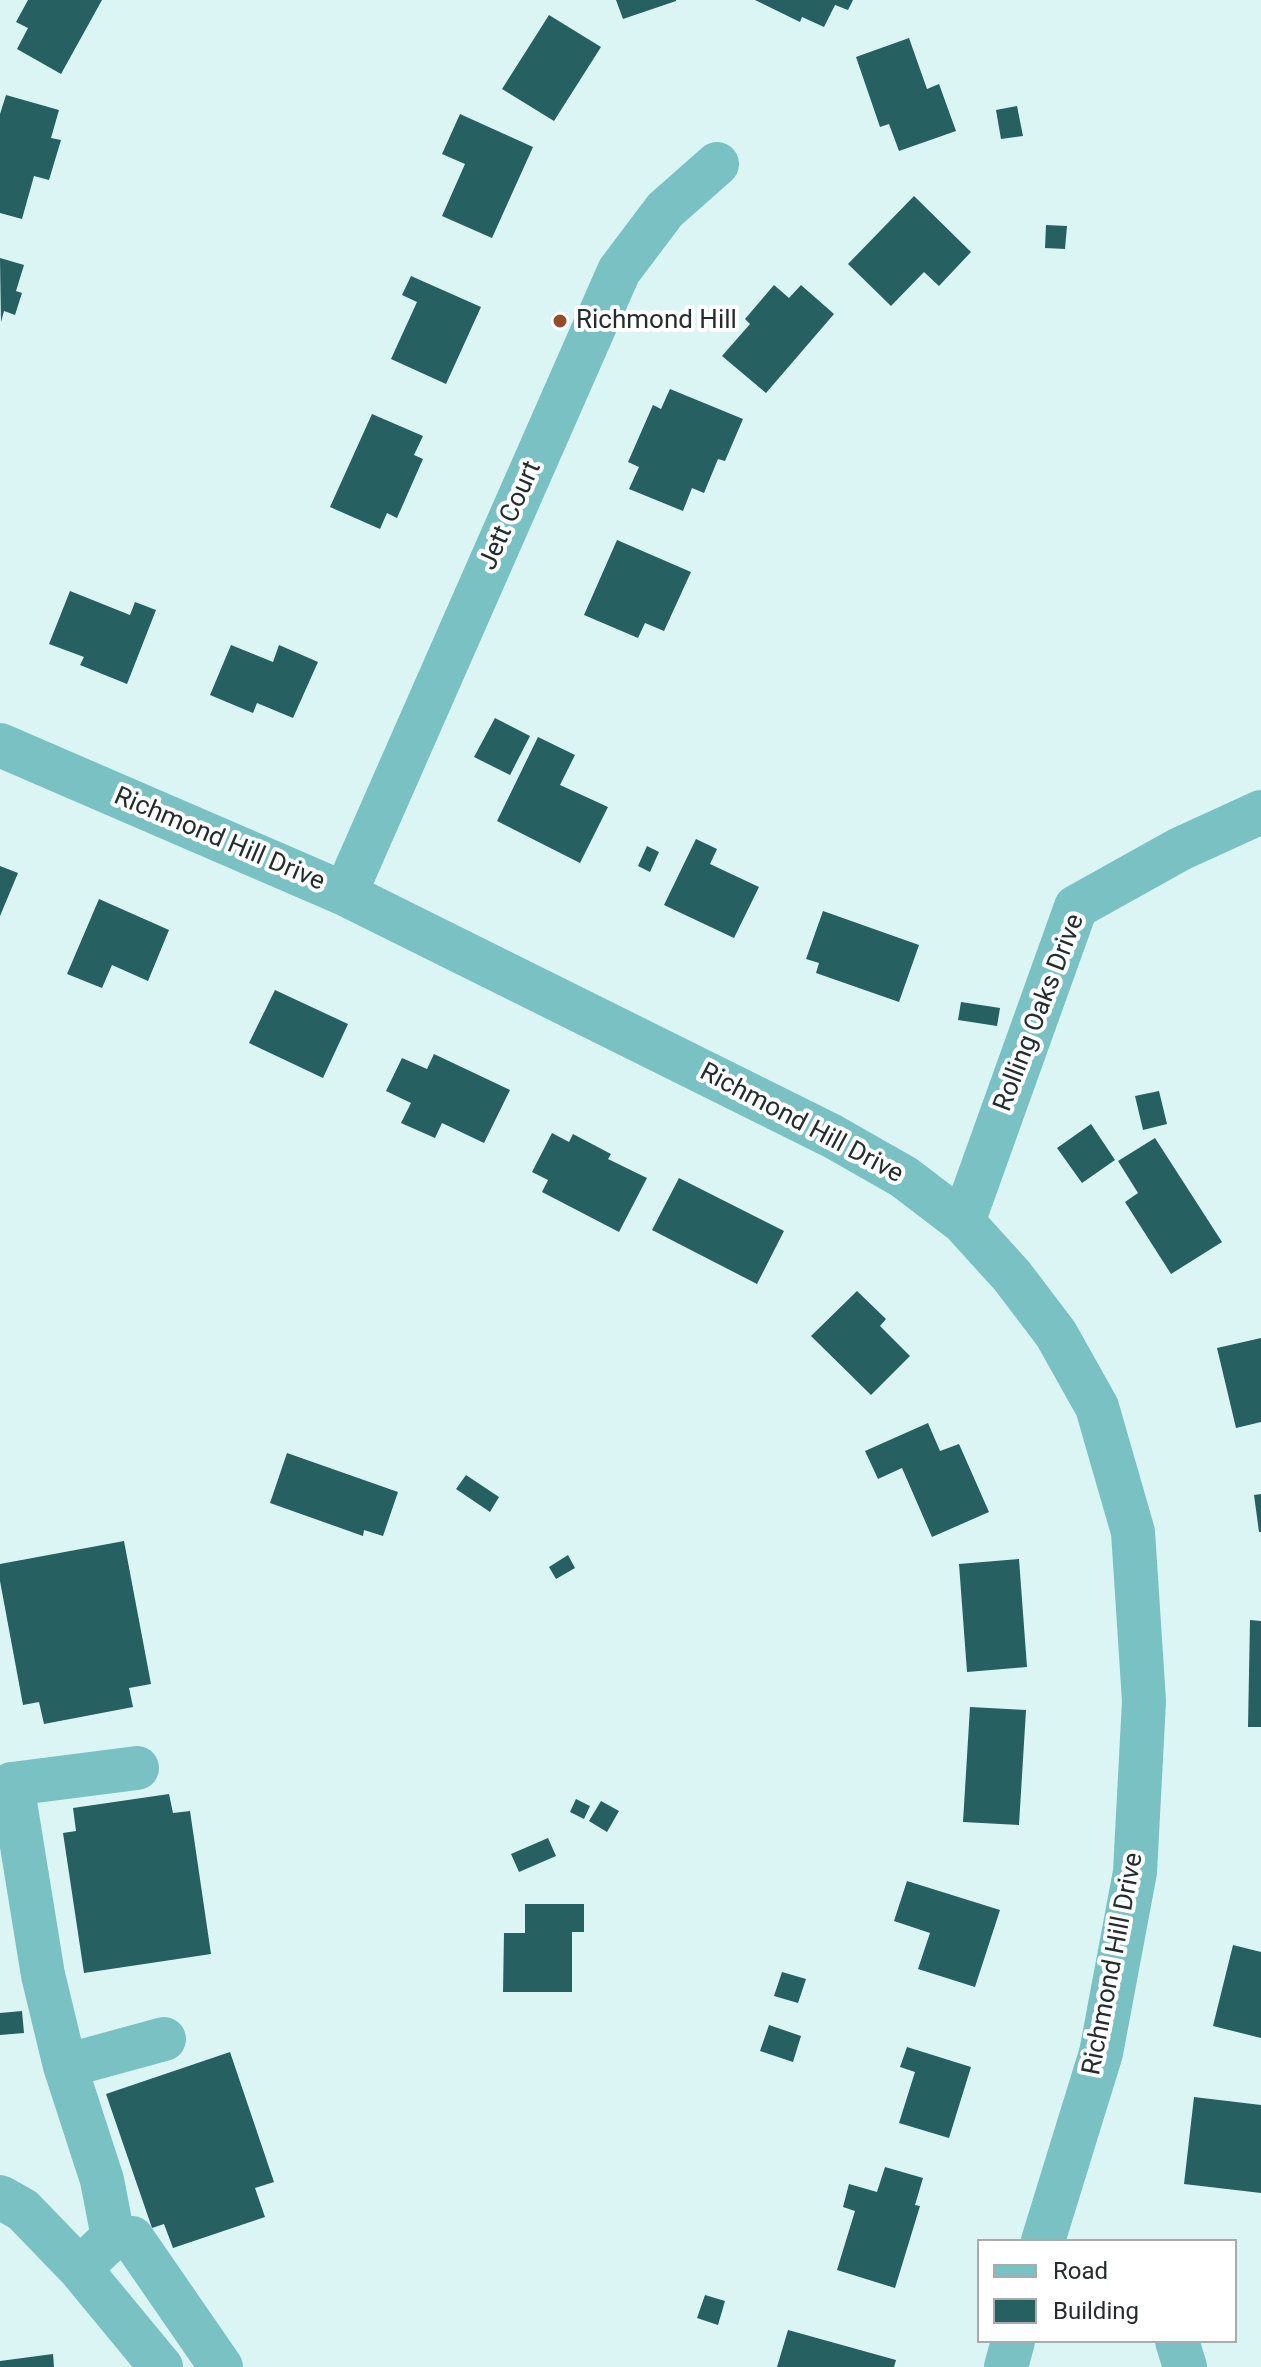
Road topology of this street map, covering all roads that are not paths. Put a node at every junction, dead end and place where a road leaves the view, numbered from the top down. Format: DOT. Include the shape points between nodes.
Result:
graph roads {
  1 [pos="717,164"];
  2 [pos="0,745"];
  3 [pos="1261,812"];
  4 [pos="345,894"];
  5 [pos="963,1222"];
  6 [pos="137,1768"];
  7 [pos="6,1776"];
  8 [pos="164,2039"];
  9 [pos="65,2066"];
  10 [pos="0,2197"];
  11 [pos="113,2237"];
  12 [pos="1044,2239"];
  13 [pos="80,2269"];
  14 [pos="1012,2343"];
  15 [pos="1178,2343"];
  16 [pos="161,2367"];
  17 [pos="221,2367"];
  18 [pos="1006,2367"];
  19 [pos="1185,2367"];
  1 -- 4 [label="street, Jett Court" via="665,210 619,271"];
  2 -- 4 [label="street, Richmond Hill Drive"];
  3 -- 5 [label="street, Rolling Oaks Drive" via="1180,849 1076,907"];
  4 -- 5 [label="street, Richmond Hill Drive" via="832,1136 904,1177"];
  5 -- 12 [label="street, Richmond Hill Drive" via="1056,1334 1097,1407 1133,1532 1144,1701 1135,1872 1101,2053"];
  6 -- 7 [label="street"];
  7 -- 9 [label="street"];
  8 -- 9 [label="street"];
  9 -- 11 [label="street" via="102,2180"];
  10 -- 13 [label="street" via="23,2210"];
  11 -- 13 [label="street"];
  11 -- 17 [label="street" via="132,2238"];
  13 -- 16 [label="street"];
  14 -- 18 [label="street"];
  15 -- 19 [label="street"];
}
